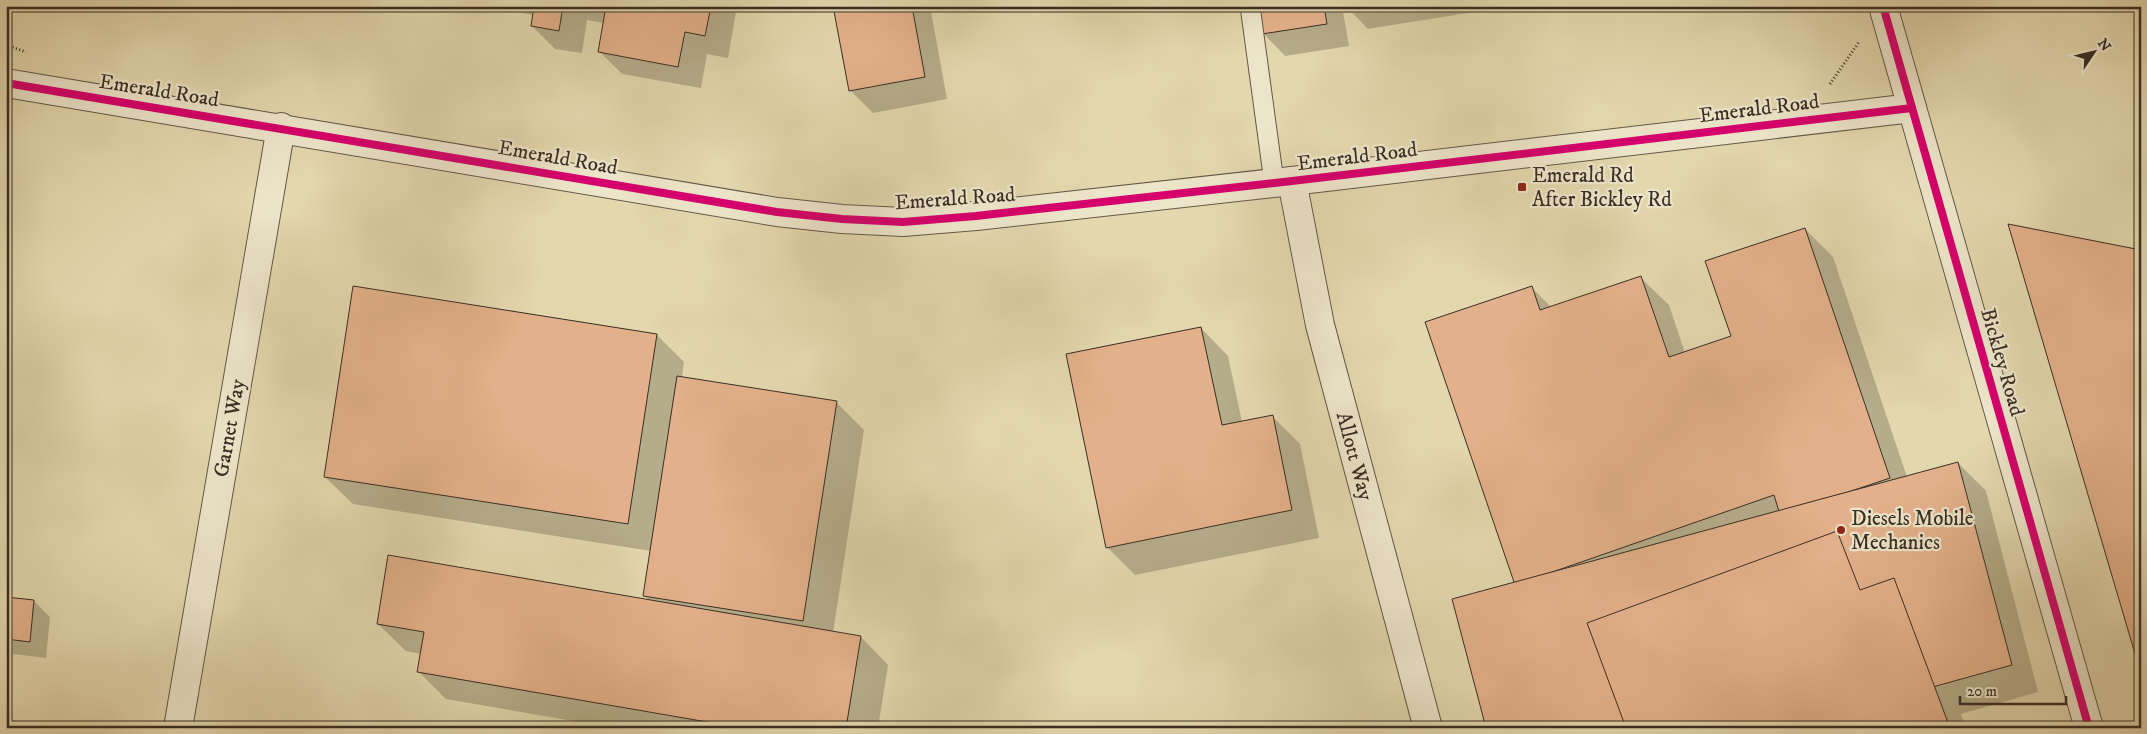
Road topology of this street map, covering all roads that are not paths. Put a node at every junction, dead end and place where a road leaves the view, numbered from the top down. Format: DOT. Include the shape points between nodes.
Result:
graph roads {
  1 [pos="1250,6"];
  2 [pos="1884,6"];
  3 [pos="6,83"];
  4 [pos="1912,108"];
  5 [pos="281,128"];
  6 [pos="1283,182"];
  7 [pos="178,728"];
  8 [pos="1428,728"];
  9 [pos="2089,728"];
  1 -- 6 [label="lane"];
  2 -- 4 [label="street, Bickley Road"];
  3 -- 5 [label="street, Emerald Road"];
  4 -- 6 [label="street, Emerald Road"];
  4 -- 9 [label="street, Bickley Road"];
  5 -- 6 [label="street, Emerald Road" via="778,212 842,219 903,222 976,216"];
  5 -- 7 [label="street, Garnet Way"];
  6 -- 8 [label="street, Allott Way"];
}
